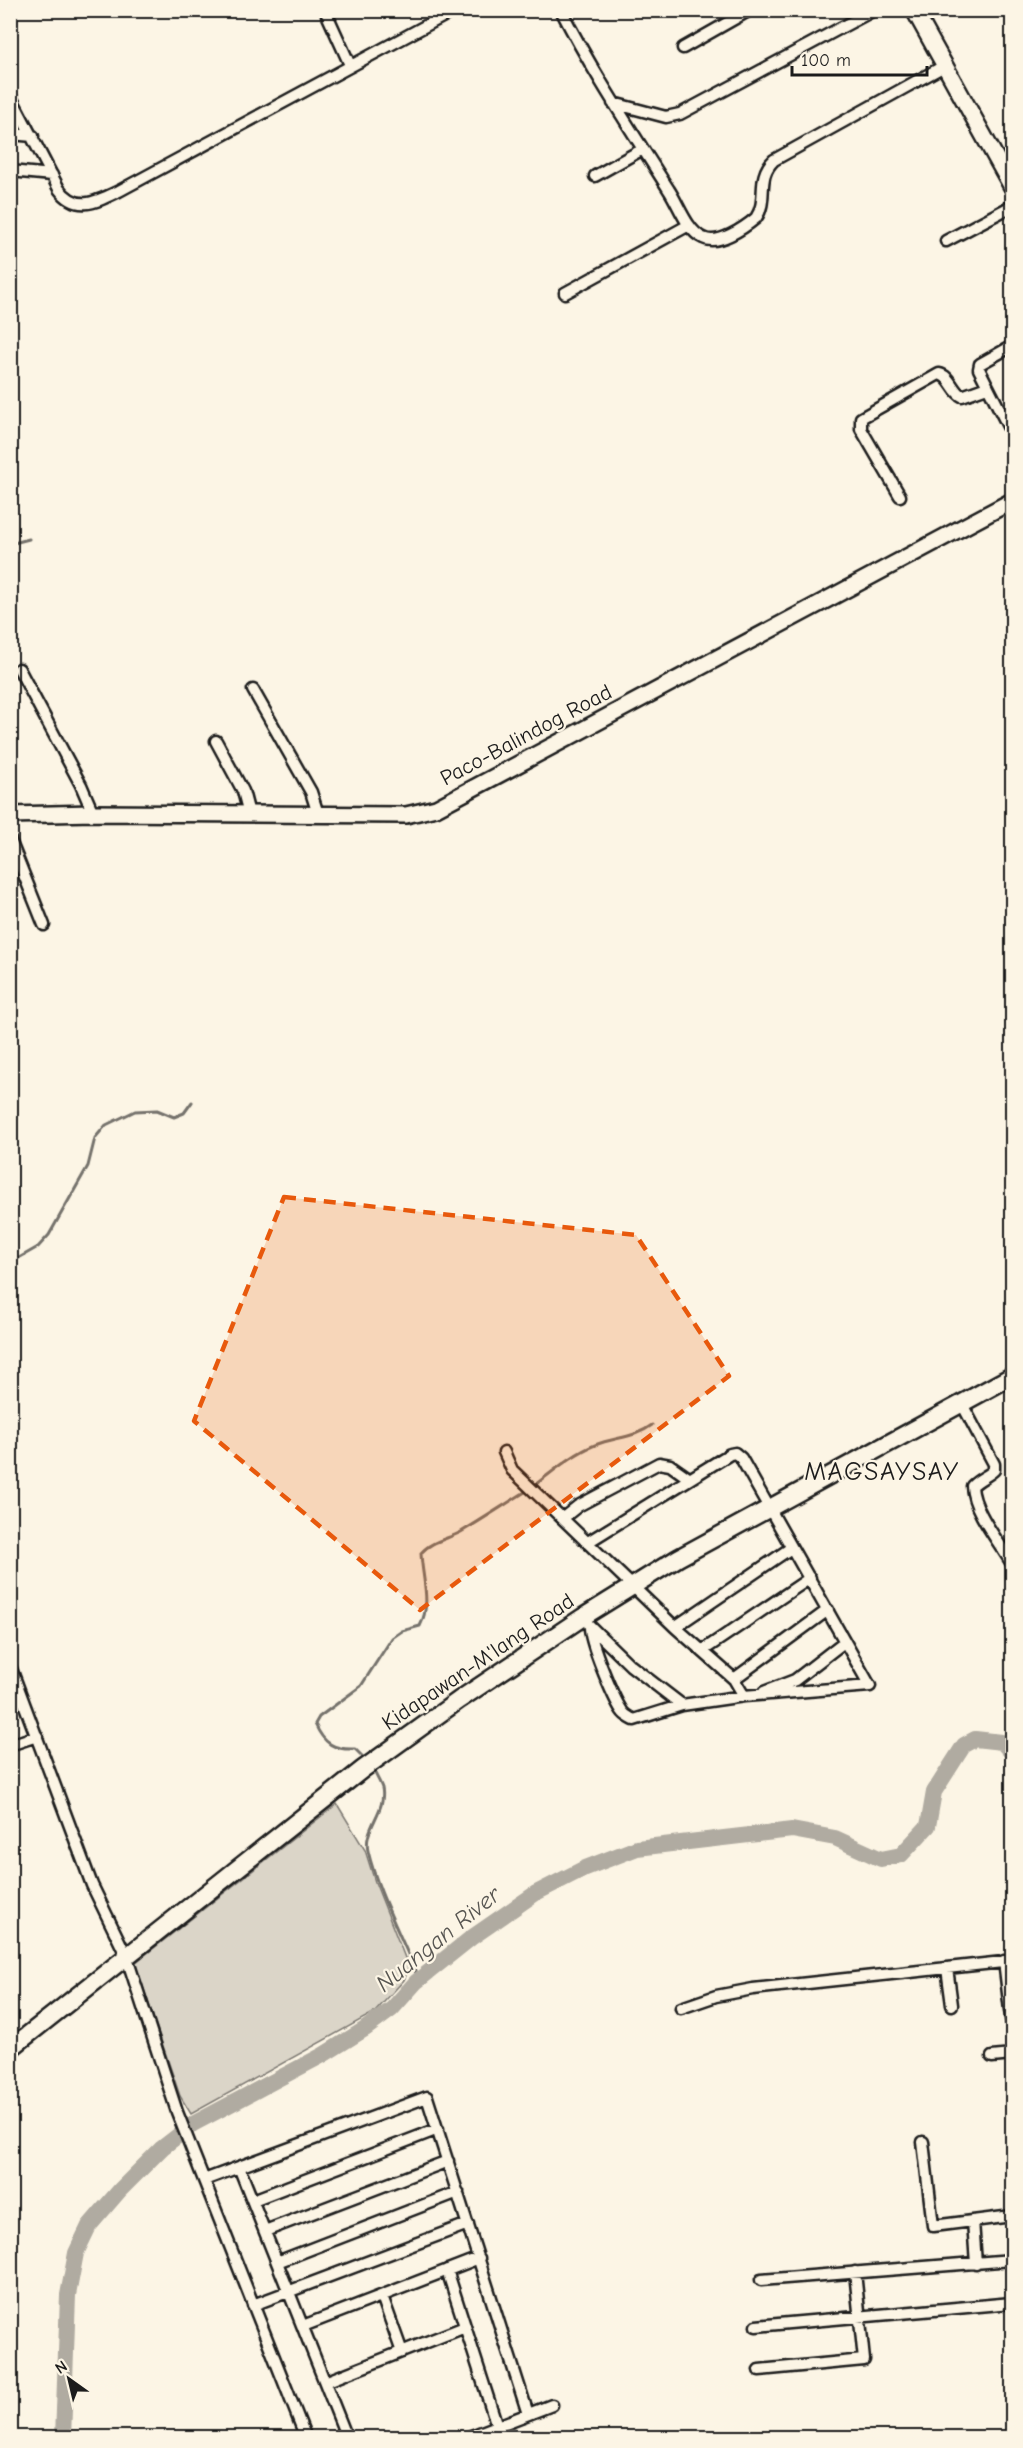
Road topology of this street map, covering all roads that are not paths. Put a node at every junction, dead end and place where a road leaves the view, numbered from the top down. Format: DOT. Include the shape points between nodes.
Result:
graph roads {
  1 [pos="325,10"];
  2 [pos="455,10"];
  3 [pos="561,10"];
  4 [pos="750,10"];
  5 [pos="874,10"];
  6 [pos="914,10"];
  7 [pos="683,48"];
  8 [pos="350,65"];
  9 [pos="944,66"];
  10 [pos="10,95"];
  11 [pos="613,103"];
  12 [pos="10,134"];
  13 [pos="33,136"];
  14 [pos="643,149"];
  15 [pos="10,171"];
  16 [pos="52,175"];
  17 [pos="595,176"];
  18 [pos="1012,187"];
  19 [pos="1012,206"];
  20 [pos="689,225"];
  21 [pos="946,241"];
  22 [pos="565,293"];
  23 [pos="1012,346"];
  24 [pos="987,387"];
  25 [pos="1012,434"];
  26 [pos="900,496"];
  27 [pos="1012,501"];
  28 [pos="19,669"];
  29 [pos="253,690"];
  30 [pos="216,741"];
  31 [pos="93,813"];
  32 [pos="249,814"];
  33 [pos="318,814"];
  34 [pos="10,815"];
  35 [pos="10,840"];
  36 [pos="44,925"];
  37 [pos="1012,1376"];
  38 [pos="962,1404"];
  39 [pos="504,1452"];
  40 [pos="690,1479"];
  41 [pos="768,1509"];
  42 [pos="563,1518"];
  43 [pos="588,1542"];
  44 [pos="791,1548"];
  45 [pos="1012,1564"];
  46 [pos="810,1578"];
  47 [pos="632,1585"];
  48 [pos="828,1610"];
  49 [pos="586,1621"];
  50 [pos="675,1627"];
  51 [pos="844,1642"];
  52 [pos="702,1651"];
  53 [pos="10,1666"];
  54 [pos="734,1679"];
  55 [pos="748,1696"];
  56 [pos="681,1705"];
  57 [pos="37,1736"];
  58 [pos="10,1744"];
  59 [pos="126,1955"];
  60 [pos="1008,1961"];
  61 [pos="947,1968"];
  62 [pos="952,2004"];
  63 [pos="681,2008"];
  64 [pos="1012,2026"];
  65 [pos="10,2049"];
  66 [pos="1012,2055"];
  67 [pos="992,2057"];
  68 [pos="438,2129"];
  69 [pos="923,2142"];
  70 [pos="448,2161"];
  71 [pos="239,2166"];
  72 [pos="204,2180"];
  73 [pos="458,2192"];
  74 [pos="253,2200"];
  75 [pos="1012,2216"];
  76 [pos="973,2221"];
  77 [pos="468,2224"];
  78 [pos="265,2231"];
  79 [pos="479,2258"];
  80 [pos="1012,2260"];
  81 [pos="277,2262"];
  82 [pos="976,2264"];
  83 [pos="447,2271"];
  84 [pos="855,2272"];
  85 [pos="761,2280"];
  86 [pos="289,2292"];
  87 [pos="381,2296"];
  88 [pos="1012,2303"];
  89 [pos="252,2305"];
  90 [pos="860,2317"];
  91 [pos="303,2326"];
  92 [pos="756,2326"];
  93 [pos="465,2327"];
  94 [pos="402,2352"];
  95 [pos="759,2370"];
  96 [pos="325,2382"];
  97 [pos="552,2405"];
  98 [pos="528,2414"];
  99 [pos="496,2426"];
  100 [pos="306,2438"];
  101 [pos="347,2438"];
  102 [pos="466,2438"];
  1 -- 8 [label="street"];
  2 -- 8 [label="street"];
  3 -- 11 [label="street"];
  4 -- 7 [label="street"];
  5 -- 11 [label="street" via="680,114 666,117"];
  6 -- 9 [label="street"];
  8 -- 16 [label="street" via="104,198 84,204 71,201"];
  9 -- 18 [label="street"];
  9 -- 20 [label="street" via="774,160 764,172 760,213 750,223 714,241 700,237"];
  10 -- 13 [label="street"];
  11 -- 14 [label="street"];
  12 -- 13 [label="street"];
  13 -- 16 [label="street"];
  14 -- 17 [label="street"];
  14 -- 20 [label="street"];
  15 -- 16 [label="street"];
  19 -- 21 [label="street"];
  20 -- 22 [label="street"];
  23 -- 24 [label="street" via="979,367"];
  24 -- 25 [label="street"];
  24 -- 26 [label="street" via="962,396 947,377 939,374 861,418 861,429"];
  27 -- 33 [label="street, Paco-Balindog Road" via="436,808 406,814"];
  28 -- 31 [label="street"];
  29 -- 33 [label="street" via="311,792"];
  30 -- 32 [label="street" via="243,791"];
  31 -- 32 [label="street, Paco-Balindog Road"];
  31 -- 34 [label="street, Paco-Balindog Road"];
  32 -- 33 [label="street, Paco-Balindog Road"];
  35 -- 36 [label="street"];
  37 -- 38 [label="main road, Kidapawan-M'lang Road"];
  38 -- 41 [label="main road, Kidapawan-M'lang Road"];
  38 -- 45 [label="street" via="994,1464 994,1470 972,1486 973,1494"];
  39 -- 42 [label="street" via="512,1470"];
  40 -- 41 [label="street" via="735,1453"];
  40 -- 42 [label="street" via="670,1465 659,1463"];
  40 -- 43 [label="street"];
  41 -- 44 [label="street"];
  41 -- 47 [label="main road, Kidapawan-M'lang Road"];
  42 -- 43 [label="street"];
  43 -- 47 [label="street"];
  44 -- 46 [label="street"];
  44 -- 50 [label="street"];
  46 -- 48 [label="street"];
  46 -- 52 [label="street"];
  47 -- 49 [label="main road, Kidapawan-M'lang Road"];
  47 -- 50 [label="street"];
  48 -- 51 [label="street"];
  48 -- 54 [label="street"];
  49 -- 56 [label="street" via="630,1665"];
  49 -- 56 [label="street" via="626,1715 634,1720"];
  49 -- 59 [label="main road, Kidapawan-M'lang Road" via="459,1701 363,1769"];
  50 -- 52 [label="street"];
  51 -- 55 [label="street" via="795,1680"];
  51 -- 55 [label="street" via="870,1686"];
  52 -- 54 [label="street"];
  53 -- 57 [label="street"];
  54 -- 55 [label="street"];
  55 -- 56 [label="street"];
  57 -- 58 [label="street"];
  57 -- 59 [label="street" via="92,1885"];
  59 -- 65 [label="main road, Kidapawan-M'lang Road"];
  59 -- 72 [label="street" via="177,2112"];
  60 -- 61 [label="street"];
  60 -- 64 [label="street"];
  61 -- 62 [label="street"];
  61 -- 63 [label="street" via="753,1989"];
  66 -- 67 [label="street"];
  68 -- 70 [label="street"];
  68 -- 71 [label="street" via="427,2097"];
  68 -- 74 [label="street"];
  69 -- 76 [label="street" via="933,2226"];
  70 -- 73 [label="street"];
  70 -- 78 [label="street"];
  71 -- 72 [label="street"];
  71 -- 74 [label="street"];
  72 -- 89 [label="street"];
  73 -- 77 [label="street"];
  73 -- 81 [label="street"];
  74 -- 78 [label="street"];
  75 -- 76 [label="street"];
  76 -- 82 [label="street"];
  77 -- 79 [label="street"];
  77 -- 86 [label="street"];
  78 -- 81 [label="street"];
  79 -- 83 [label="street"];
  79 -- 98 [label="street"];
  80 -- 82 [label="street"];
  81 -- 86 [label="street"];
  82 -- 84 [label="street"];
  83 -- 87 [label="street"];
  83 -- 93 [label="street"];
  84 -- 85 [label="street"];
  84 -- 90 [label="street"];
  86 -- 89 [label="street"];
  86 -- 91 [label="street"];
  87 -- 91 [label="street"];
  87 -- 94 [label="street"];
  88 -- 90 [label="street"];
  89 -- 100 [label="street"];
  90 -- 92 [label="street"];
  90 -- 95 [label="street" via="864,2360"];
  91 -- 96 [label="street"];
  93 -- 94 [label="street"];
  93 -- 99 [label="street"];
  94 -- 96 [label="street"];
  96 -- 101 [label="street"];
  97 -- 98 [label="street"];
  98 -- 99 [label="street"];
  99 -- 102 [label="street"];
}
